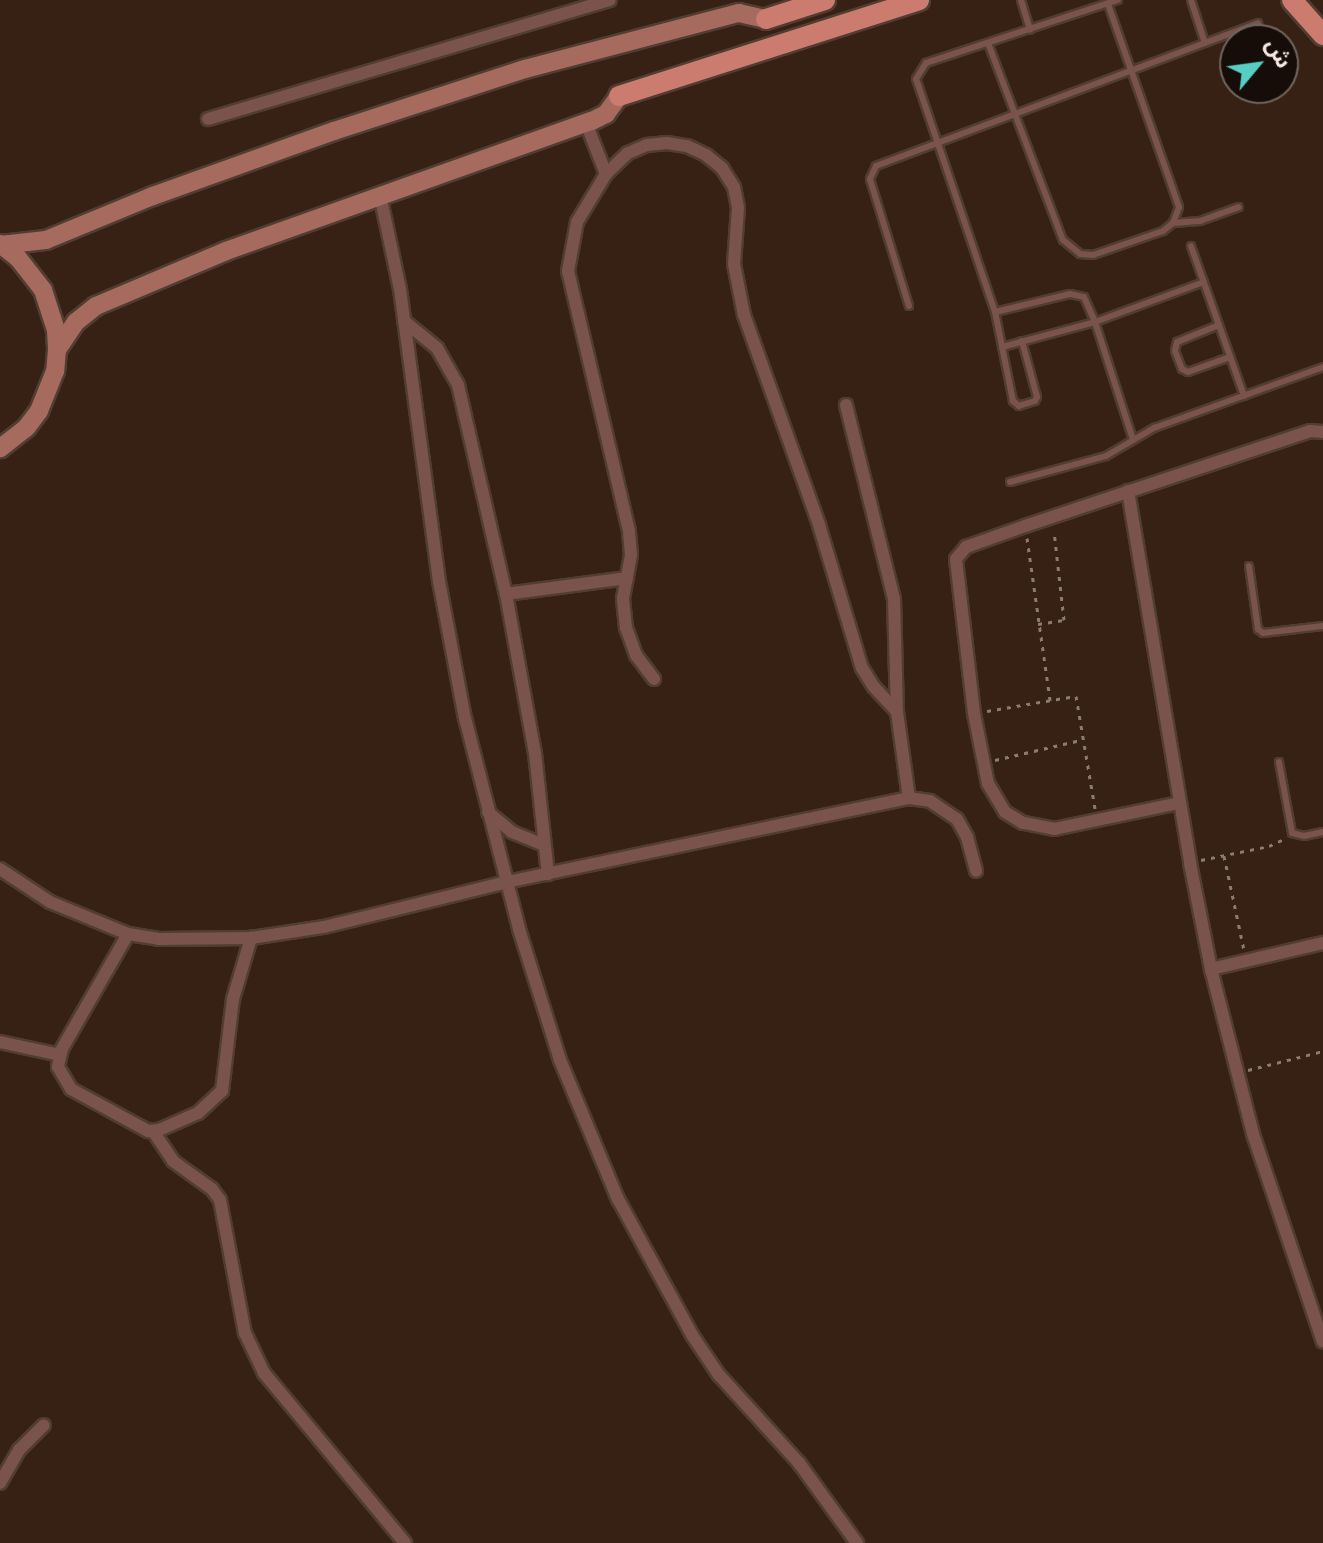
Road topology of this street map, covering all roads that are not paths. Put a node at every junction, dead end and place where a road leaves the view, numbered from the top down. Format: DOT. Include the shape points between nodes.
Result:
graph roads {
  1 [pos="610,0"];
  2 [pos="825,0"];
  3 [pos="919,0"];
  4 [pos="1021,0"];
  5 [pos="1118,0"];
  6 [pos="1191,0"];
  7 [pos="1292,0"];
  8 [pos="1108,4"];
  9 [pos="766,19"];
  10 [pos="1258,23"];
  11 [pos="1030,30"];
  12 [pos="1323,35"];
  13 [pos="988,43"];
  14 [pos="1205,43"];
  15 [pos="1132,71"];
  16 [pos="619,96"];
  17 [pos="1016,115"];
  18 [pos="208,119"];
  19 [pos="586,123"];
  20 [pos="938,144"];
  21 [pos="606,174"];
  22 [pos="380,195"];
  23 [pos="1239,207"];
  24 [pos="1173,223"];
  25 [pos="1,245"];
  26 [pos="1191,246"];
  27 [pos="1204,282"];
  28 [pos="909,306"];
  29 [pos="995,312"];
  30 [pos="404,321"];
  31 [pos="1095,322"];
  32 [pos="1219,325"];
  33 [pos="1022,341"];
  34 [pos="1002,347"];
  35 [pos="57,350"];
  36 [pos="1230,357"];
  37 [pos="1323,367"];
  38 [pos="1244,396"];
  39 [pos="846,405"];
  40 [pos="1323,432"];
  41 [pos="1133,440"];
  42 [pos="0,448"];
  43 [pos="1010,482"];
  44 [pos="1128,491"];
  45 [pos="1249,566"];
  46 [pos="627,578"];
  47 [pos="506,594"];
  48 [pos="1323,626"];
  49 [pos="654,679"];
  50 [pos="897,712"];
  51 [pos="1279,762"];
  52 [pos="909,798"];
  53 [pos="1179,803"];
  54 [pos="488,812"];
  55 [pos="1323,832"];
  56 [pos="542,844"];
  57 [pos="0,869"];
  58 [pos="976,871"];
  59 [pos="548,874"];
  60 [pos="507,882"];
  61 [pos="128,934"];
  62 [pos="251,938"];
  63 [pos="1323,943"];
  64 [pos="1211,969"];
  65 [pos="0,1042"];
  66 [pos="60,1055"];
  67 [pos="153,1131"];
  68 [pos="1323,1342"];
  69 [pos="44,1425"];
  70 [pos="0,1483"];
  71 [pos="405,1543"];
  72 [pos="857,1543"];
  1 -- 18 [label="street"];
  2 -- 9 [label="main road"];
  3 -- 16 [label="main road"];
  4 -- 11 [label="lane"];
  5 -- 8 [label="lane"];
  6 -- 14 [label="lane"];
  7 -- 12 [label="main road"];
  8 -- 11 [label="lane"];
  8 -- 15 [label="lane"];
  9 -- 25 [label="street" via="753,13 732,14 525,69 334,131 46,240"];
  10 -- 14 [label="lane"];
  11 -- 13 [label="lane"];
  13 -- 17 [label="lane"];
  13 -- 20 [label="lane" via="919,70 918,89"];
  14 -- 15 [label="lane"];
  15 -- 17 [label="lane"];
  15 -- 24 [label="lane" via="1178,201"];
  16 -- 19 [label="street" via="606,114"];
  17 -- 20 [label="lane"];
  17 -- 24 [label="lane" via="1060,233 1074,251 1093,255"];
  19 -- 21 [label="street"];
  19 -- 22 [label="street"];
  20 -- 28 [label="lane" via="876,166 870,174"];
  20 -- 29 [label="lane"];
  21 -- 46 [label="street" via="577,222 568,271 629,531"];
  21 -- 50 [label="street" via="628,153 667,143 706,155 729,177 738,208 736,281 751,336 796,456 862,668"];
  22 -- 30 [label="street"];
  22 -- 35 [label="street" via="96,306 76,322"];
  23 -- 24 [label="lane" via="1214,218"];
  25 -- 35 [label="street" via="43,290"];
  26 -- 27 [label="lane"];
  27 -- 31 [label="lane"];
  27 -- 32 [label="lane"];
  29 -- 31 [label="lane" via="1077,294 1088,303"];
  29 -- 34 [label="lane"];
  30 -- 47 [label="street" via="437,348 458,385"];
  30 -- 54 [label="street" via="441,594"];
  31 -- 33 [label="lane"];
  31 -- 41 [label="lane"];
  32 -- 36 [label="lane"];
  32 -- 36 [label="lane" via="1177,342 1175,351 1188,372"];
  33 -- 34 [label="lane"];
  33 -- 34 [label="lane" via="1037,397 1021,406 1013,401"];
  35 -- 42 [label="street" via="52,382 39,411"];
  36 -- 38 [label="lane"];
  37 -- 38 [label="lane"];
  38 -- 41 [label="lane"];
  39 -- 50 [label="street" via="894,599"];
  40 -- 44 [label="street" via="1310,431"];
  41 -- 43 [label="lane" via="1106,456"];
  44 -- 53 [label="street"];
  44 -- 53 [label="street" via="966,547 956,559 974,713 988,784 998,804 1023,823 1055,829"];
  45 -- 48 [label="lane" via="1258,629 1263,633"];
  46 -- 47 [label="street"];
  46 -- 49 [label="street" via="626,628 636,655"];
  47 -- 56 [label="street" via="535,753"];
  50 -- 52 [label="street"];
  51 -- 55 [label="lane" via="1292,833"];
  52 -- 58 [label="street" via="930,801 957,819"];
  52 -- 59 [label="street"];
  53 -- 64 [label="street"];
  54 -- 56 [label="street" via="512,832"];
  54 -- 60 [label="street"];
  56 -- 59 [label="street"];
  57 -- 61 [label="street" via="50,902"];
  59 -- 60 [label="street"];
  60 -- 62 [label="street" via="324,927"];
  60 -- 72 [label="street" via="565,1072 640,1244 719,1375 799,1463"];
  61 -- 62 [label="street" via="158,939"];
  61 -- 66 [label="street"];
  62 -- 67 [label="street" via="233,999 222,1091 198,1113"];
  63 -- 64 [label="street"];
  64 -- 68 [label="street" via="1278,1215"];
  65 -- 66 [label="street"];
  66 -- 67 [label="street" via="60,1074 71,1089 131,1125"];
  67 -- 71 [label="street" via="173,1161 220,1200 245,1333 264,1373"];
  69 -- 70 [label="street" via="19,1450"];
}
